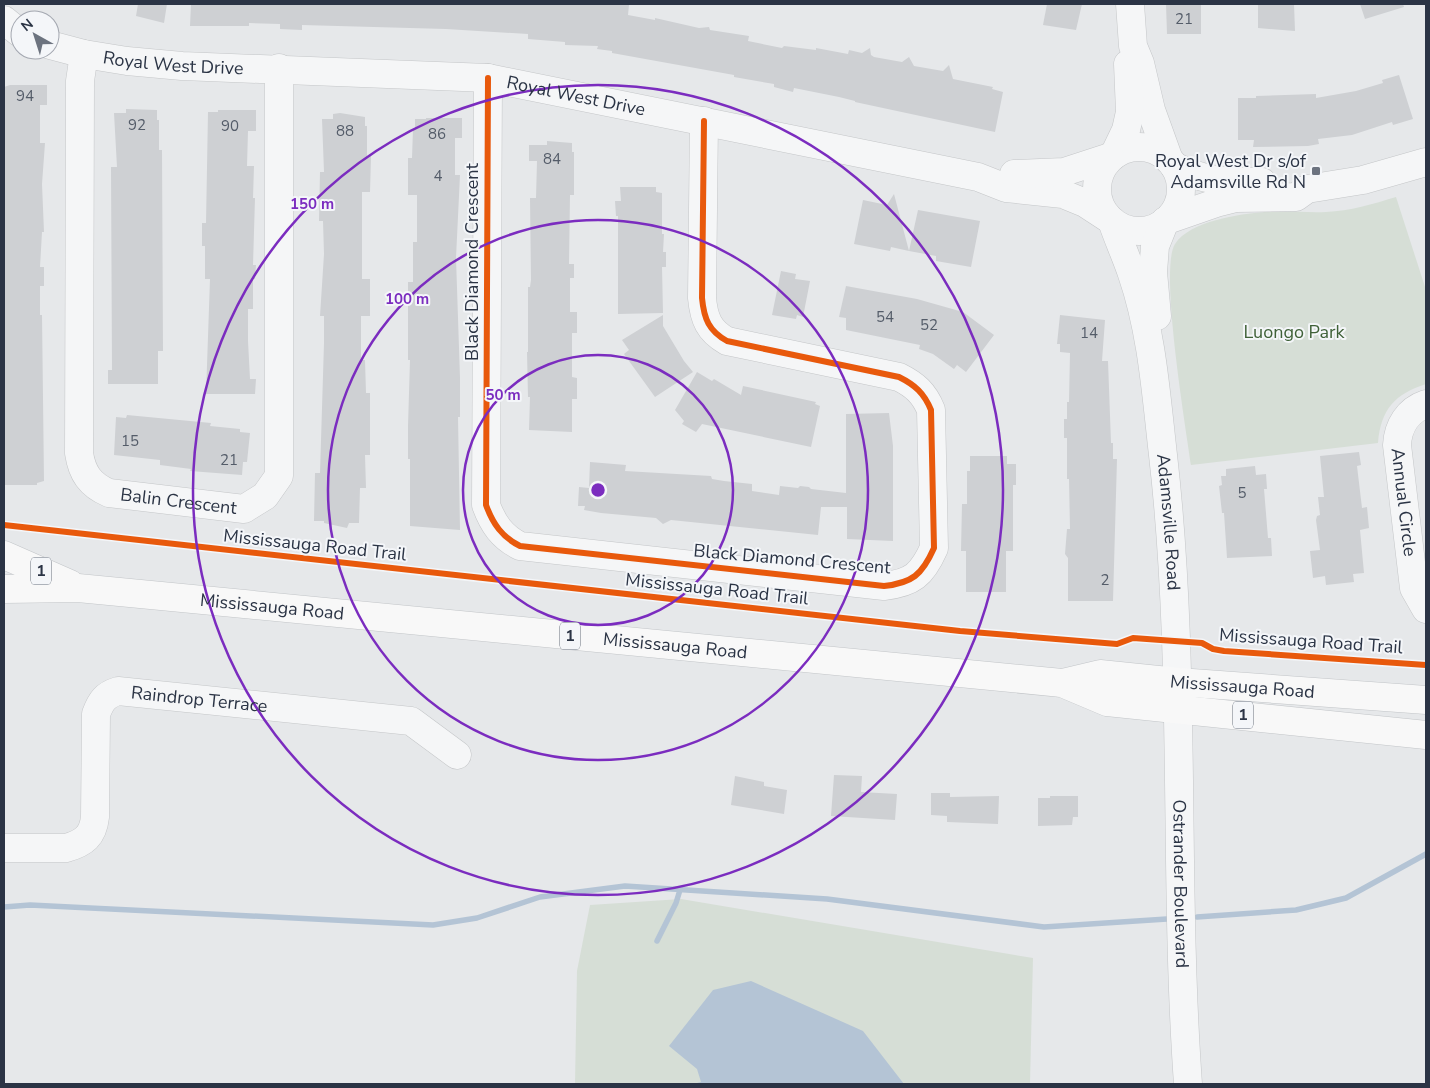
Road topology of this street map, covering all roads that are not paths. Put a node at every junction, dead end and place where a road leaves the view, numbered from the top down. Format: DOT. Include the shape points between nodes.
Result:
graph roads {
  1 [pos="1130,4"];
  2 [pos="1133,46"];
  3 [pos="60,48"];
  4 [pos="84,54"];
  5 [pos="279,68"];
  6 [pos="488,78"];
  7 [pos="704,120"];
  8 [pos="1112,156"];
  9 [pos="1426,162"];
  10 [pos="1172,163"];
  11 [pos="978,176"];
  12 [pos="1307,189"];
  13 [pos="1110,219"];
  14 [pos="1166,220"];
  15 [pos="1153,363"];
  16 [pos="1426,404"];
  17 [pos="4,555"];
  18 [pos="78,588"];
  19 [pos="4,589"];
  20 [pos="1426,609"];
  21 [pos="1178,695"];
  22 [pos="1426,700"];
  23 [pos="1426,735"];
  24 [pos="457,755"];
  25 [pos="4,848"];
  26 [pos="1188,1084"];
  1 -- 2 [label="street"];
  2 -- 8 [label="street" via="1127,66 1130,112 1126,130"];
  2 -- 10 [label="street" via="1151,110"];
  3 -- 4 [label="street, Royal West Drive"];
  4 -- 5 [label="street, Royal West Drive" via="173,65"];
  4 -- 5 [label="street, Balin Crescent" via="80,101 81,466 93,484 109,493 244,509 265,496 279,476"];
  5 -- 6 [label="street, Royal West Drive"];
  6 -- 7 [label="street, Royal West Drive"];
  6 -- 7 [label="street, Black Diamond Crescent" via="486,505 499,531 520,546 884,586 904,584 928,562 934,548 931,410 925,396 915,385 899,377 727,341 715,334 707,324 702,298"];
  7 -- 11 [label="street, Royal West Drive"];
  8 -- 10 [label="street" via="1132,147 1144,146 1156,150"];
  8 -- 11 [label="street, Royal West Drive" via="1064,172"];
  8 -- 13 [label="street" via="1101,168 1096,194 1100,207"];
  9 -- 12 [label="street" via="1363,180"];
  10 -- 12 [label="street" via="1198,177 1216,181 1294,183"];
  10 -- 14 [label="street" via="1179,176 1180,200"];
  11 -- 13 [label="street, Royal West Drive" via="1006,188 1063,194 1085,202"];
  12 -- 14 [label="street" via="1296,197 1236,198"];
  13 -- 14 [label="street" via="1130,230 1144,231"];
  13 -- 15 [label="street, Adamsville Road" via="1132,274"];
  14 -- 15 [label="street, Adamsville Road" via="1156,246 1153,272 1157,312"];
  15 -- 21 [label="street, Adamsville Road" via="1171,523"];
  16 -- 20 [label="street, Annual Circle" via="1402,424 1396,444 1414,588"];
  17 -- 18 [label="main road, Mississauga Road / 1"];
  18 -- 19 [label="main road, Mississauga Road / 1"];
  18 -- 21 [label="main road, Mississauga Road / 1" via="1062,683 1100,674"];
  21 -- 22 [label="main road, Mississauga Road / 1"];
  21 -- 23 [label="main road, Mississauga Road / 1"];
  21 -- 26 [label="street, Ostrander Boulevard" via="1183,1006"];
  24 -- 25 [label="street, Raindrop Terrace" via="411,721 118,691 100,701 96,714 95,817 90,836 66,848"];
}
